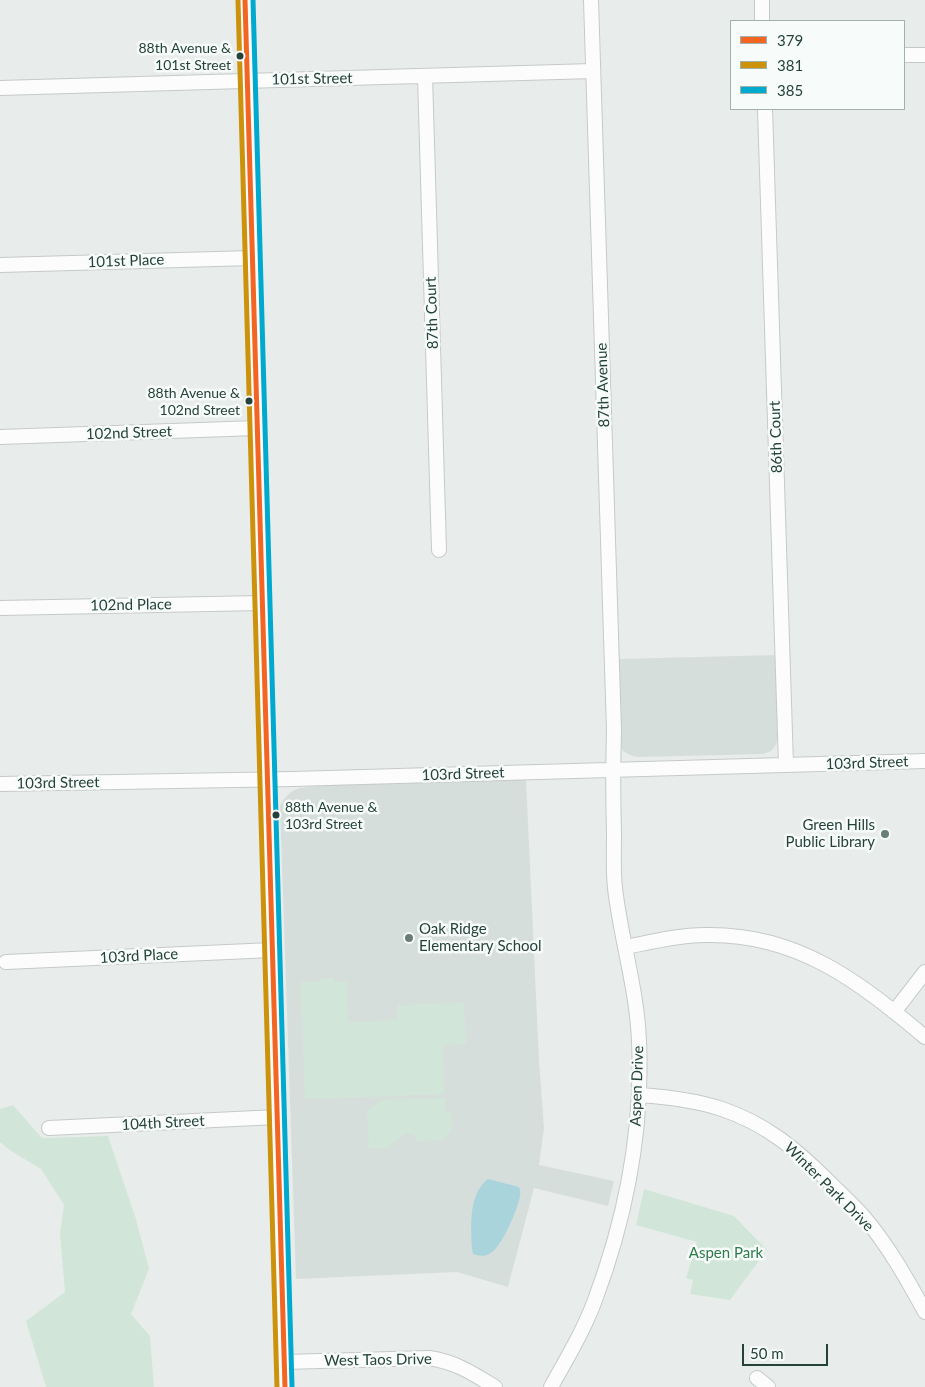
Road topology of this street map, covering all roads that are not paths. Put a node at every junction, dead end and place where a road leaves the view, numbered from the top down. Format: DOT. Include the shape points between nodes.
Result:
graph roads {
  1 [pos="245,0"];
  2 [pos="591,0"];
  3 [pos="762,0"];
  4 [pos="762,20"];
  5 [pos="905,55"];
  6 [pos="925,55"];
  7 [pos="593,71"];
  8 [pos="425,76"];
  9 [pos="247,80"];
  10 [pos="0,88"];
  11 [pos="765,110"];
  12 [pos="252,258"];
  13 [pos="0,265"];
  14 [pos="257,428"];
  15 [pos="0,437"];
  16 [pos="440,550"];
  17 [pos="262,603"];
  18 [pos="0,608"];
  19 [pos="925,761"];
  20 [pos="786,765"];
  21 [pos="613,770"];
  22 [pos="267,780"];
  23 [pos="0,784"];
  24 [pos="626,947"];
  25 [pos="272,950"];
  26 [pos="6,962"];
  27 [pos="925,972"];
  28 [pos="894,1012"];
  29 [pos="925,1037"];
  30 [pos="640,1095"];
  31 [pos="277,1118"];
  32 [pos="50,1128"];
  33 [pos="925,1312"];
  34 [pos="284,1362"];
  35 [pos="285,1387"];
  36 [pos="495,1387"];
  37 [pos="551,1387"];
  1 -- 9 [label="street"];
  2 -- 7 [label="street, 87th Avenue"];
  3 -- 4 [label="street"];
  5 -- 6 [label="street"];
  7 -- 8 [label="street, 101st Street"];
  7 -- 21 [label="street, 87th Avenue"];
  8 -- 9 [label="street, 101st Street"];
  8 -- 16 [label="street, 87th Court"];
  9 -- 10 [label="street, 101st Street"];
  9 -- 12 [label="street"];
  11 -- 20 [label="street, 86th Court"];
  12 -- 13 [label="street, 101st Place"];
  12 -- 14 [label="street"];
  14 -- 15 [label="street, 102nd Street"];
  14 -- 17 [label="street"];
  17 -- 18 [label="street, 102nd Place"];
  17 -- 22 [label="street"];
  19 -- 20 [label="street, 103rd Street"];
  20 -- 21 [label="street, 103rd Street"];
  21 -- 22 [label="street, 103rd Street"];
  21 -- 24 [label="street, Aspen Drive" via="615,888"];
  22 -- 23 [label="street, 103rd Street"];
  22 -- 25 [label="street"];
  24 -- 28 [label="street" via="704,935 760,940 810,957 836,970"];
  24 -- 30 [label="street, Aspen Drive" via="637,1018"];
  25 -- 26 [label="street, 103rd Place"];
  25 -- 31 [label="street"];
  27 -- 28 [label="street"];
  28 -- 29 [label="street"];
  30 -- 33 [label="street, Winter Park Drive" via="681,1099 724,1109 786,1142 863,1216 901,1270"];
  30 -- 37 [label="street, Aspen Drive" via="630,1177 617,1234 595,1300"];
  31 -- 32 [label="street, 104th Street"];
  31 -- 34 [label="street"];
  34 -- 35 [label="street"];
  34 -- 36 [label="street, West Taos Drive" via="429,1358 462,1367"];
}
